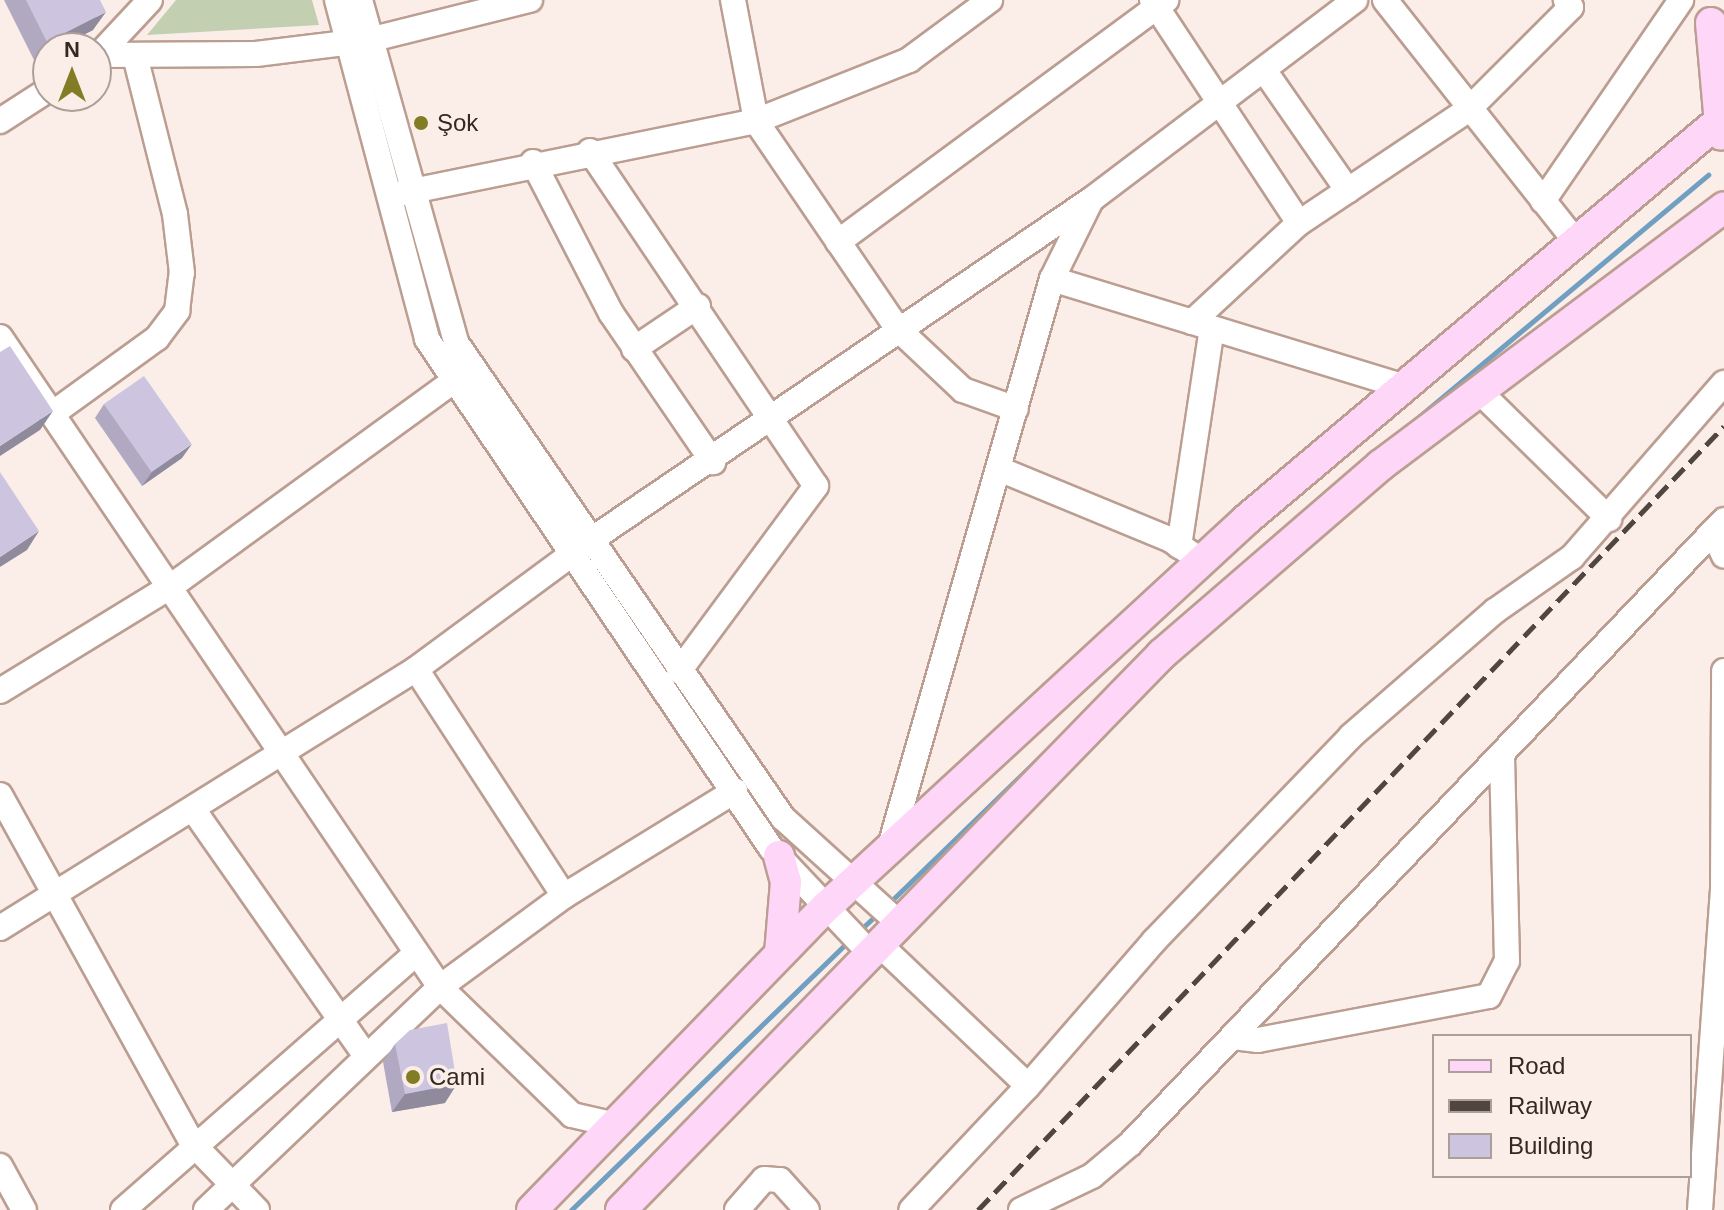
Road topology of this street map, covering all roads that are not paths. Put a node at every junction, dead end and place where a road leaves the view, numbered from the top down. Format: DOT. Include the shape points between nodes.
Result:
graph roads {
  1 [pos="337,0"];
  2 [pos="360,0"];
  3 [pos="530,0"];
  4 [pos="733,0"];
  5 [pos="990,0"];
  6 [pos="1355,0"];
  7 [pos="1385,0"];
  8 [pos="1566,0"];
  9 [pos="1681,0"];
  10 [pos="1158,2"];
  11 [pos="142,4"];
  12 [pos="1711,20"];
  13 [pos="112,40"];
  14 [pos="358,41"];
  15 [pos="112,58"];
  16 [pos="136,60"];
  17 [pos="1264,70"];
  18 [pos="32,100"];
  19 [pos="1218,106"];
  20 [pos="1469,109"];
  21 [pos="0,121"];
  22 [pos="756,121"];
  23 [pos="1721,127"];
  24 [pos="590,151"];
  25 [pos="533,162"];
  26 [pos="1348,191"];
  27 [pos="413,192"];
  28 [pos="387,196"];
  29 [pos="1092,199"];
  30 [pos="1543,201"];
  31 [pos="1724,207"];
  32 [pos="1299,223"];
  33 [pos="1575,241"];
  34 [pos="838,242"];
  35 [pos="1052,279"];
  36 [pos="698,306"];
  37 [pos="1202,325"];
  38 [pos="898,329"];
  39 [pos="1,341"];
  40 [pos="634,349"];
  41 [pos="452,382"];
  42 [pos="1724,383"];
  43 [pos="1406,387"];
  44 [pos="1483,395"];
  45 [pos="1016,409"];
  46 [pos="52,414"];
  47 [pos="776,417"];
  48 [pos="713,462"];
  49 [pos="999,469"];
  50 [pos="1609,519"];
  51 [pos="1718,526"];
  52 [pos="583,546"];
  53 [pos="1191,554"];
  54 [pos="1724,556"];
  55 [pos="170,587"];
  56 [pos="416,669"];
  57 [pos="679,671"];
  58 [pos="1724,671"];
  59 [pos="0,691"];
  60 [pos="1502,754"];
  61 [pos="284,756"];
  62 [pos="735,791"];
  63 [pos="0,795"];
  64 [pos="195,812"];
  65 [pos="779,856"];
  66 [pos="888,856"];
  67 [pos="861,884"];
  68 [pos="61,896"];
  69 [pos="564,896"];
  70 [pos="830,912"];
  71 [pos="0,928"];
  72 [pos="881,936"];
  73 [pos="417,953"];
  74 [pos="780,953"];
  75 [pos="440,987"];
  76 [pos="340,1019"];
  77 [pos="1233,1037"];
  78 [pos="364,1053"];
  79 [pos="1028,1086"];
  80 [pos="572,1115"];
  81 [pos="616,1125"];
  82 [pos="193,1144"];
  83 [pos="579,1163"];
  84 [pos="0,1166"];
  85 [pos="228,1185"];
  86 [pos="24,1210"];
  87 [pos="123,1210"];
  88 [pos="206,1210"];
  89 [pos="257,1210"];
  90 [pos="532,1210"];
  91 [pos="621,1210"];
  92 [pos="737,1210"];
  93 [pos="807,1210"];
  94 [pos="911,1210"];
  95 [pos="1021,1210"];
  96 [pos="1700,1210"];
  1 -- 14 [label="street"];
  2 -- 14 [label="street"];
  3 -- 14 [label="street"];
  4 -- 22 [label="street"];
  5 -- 22 [label="street" via="909,60"];
  6 -- 17 [label="street"];
  7 -- 20 [label="street"];
  8 -- 20 [label="street" via="1571,7"];
  9 -- 30 [label="street"];
  10 -- 19 [label="street"];
  10 -- 34 [label="street"];
  11 -- 13 [label="street"];
  12 -- 23 [label="main road"];
  14 -- 16 [label="street"];
  14 -- 27 [label="street"];
  14 -- 28 [label="street"];
  15 -- 16 [label="street"];
  16 -- 46 [label="street" via="175,214 182,273 177,311 157,338"];
  17 -- 19 [label="street"];
  17 -- 26 [label="street"];
  18 -- 21 [label="street"];
  19 -- 29 [label="street"];
  19 -- 32 [label="street"];
  20 -- 26 [label="street"];
  20 -- 30 [label="street"];
  22 -- 24 [label="street"];
  22 -- 34 [label="street"];
  23 -- 33 [label="main road"];
  24 -- 25 [label="street"];
  24 -- 36 [label="street"];
  25 -- 27 [label="street"];
  25 -- 40 [label="street"];
  26 -- 32 [label="street"];
  27 -- 28 [label="street"];
  27 -- 52 [label="street" via="457,344"];
  28 -- 41 [label="street" via="427,339"];
  29 -- 35 [label="street"];
  29 -- 38 [label="street"];
  30 -- 33 [label="street"];
  31 -- 44 [label="main road"];
  32 -- 37 [label="street"];
  33 -- 43 [label="main road"];
  34 -- 38 [label="street"];
  35 -- 37 [label="street"];
  35 -- 45 [label="street"];
  36 -- 40 [label="street"];
  36 -- 47 [label="street"];
  37 -- 43 [label="street"];
  37 -- 53 [label="street"];
  38 -- 45 [label="street" via="963,390"];
  38 -- 47 [label="street"];
  39 -- 46 [label="street"];
  40 -- 48 [label="street"];
  41 -- 52 [label="street"];
  41 -- 55 [label="street"];
  42 -- 50 [label="street"];
  43 -- 53 [label="main road"];
  44 -- 50 [label="street"];
  44 -- 72 [label="main road" via="1381,465 1162,654"];
  45 -- 49 [label="street"];
  46 -- 55 [label="street"];
  47 -- 48 [label="street"];
  47 -- 57 [label="street" via="816,486"];
  48 -- 52 [label="street"];
  49 -- 53 [label="street"];
  49 -- 66 [label="street"];
  50 -- 79 [label="street" via="1572,557 1495,611 1351,736 1154,941"];
  51 -- 54 [label="street"];
  51 -- 60 [label="street"];
  52 -- 56 [label="street"];
  52 -- 57 [label="street"];
  52 -- 62 [label="street"];
  53 -- 66 [label="main road"];
  55 -- 59 [label="street"];
  55 -- 61 [label="street"];
  56 -- 61 [label="street"];
  56 -- 69 [label="street"];
  57 -- 67 [label="street" via="783,818 822,861"];
  58 -- 96 [label="street" via="1723,886"];
  60 -- 77 [label="street"];
  60 -- 77 [label="street" via="1507,961 1489,996 1258,1040"];
  61 -- 64 [label="street"];
  61 -- 73 [label="street"];
  62 -- 65 [label="street"];
  62 -- 69 [label="street"];
  63 -- 68 [label="street"];
  64 -- 68 [label="street"];
  64 -- 76 [label="street"];
  65 -- 70 [label="street"];
  65 -- 74 [label="main road" via="786,882"];
  66 -- 67 [label="main road"];
  67 -- 70 [label="main road"];
  67 -- 72 [label="street"];
  68 -- 71 [label="street"];
  68 -- 82 [label="street"];
  69 -- 75 [label="street"];
  70 -- 72 [label="street"];
  70 -- 74 [label="main road"];
  72 -- 79 [label="street"];
  72 -- 91 [label="main road"];
  73 -- 75 [label="street"];
  73 -- 76 [label="street"];
  74 -- 81 [label="main road"];
  75 -- 78 [label="street"];
  75 -- 80 [label="street"];
  76 -- 78 [label="street"];
  76 -- 82 [label="street"];
  77 -- 95 [label="street" via="1092,1176"];
  78 -- 85 [label="street"];
  79 -- 94 [label="street"];
  80 -- 81 [label="street"];
  80 -- 83 [label="street"];
  81 -- 83 [label="main road"];
  82 -- 85 [label="street"];
  82 -- 87 [label="street"];
  83 -- 90 [label="main road"];
  84 -- 86 [label="street"];
  85 -- 88 [label="street"];
  85 -- 89 [label="street"];
  92 -- 93 [label="street" via="764,1179 780,1180"];
}
